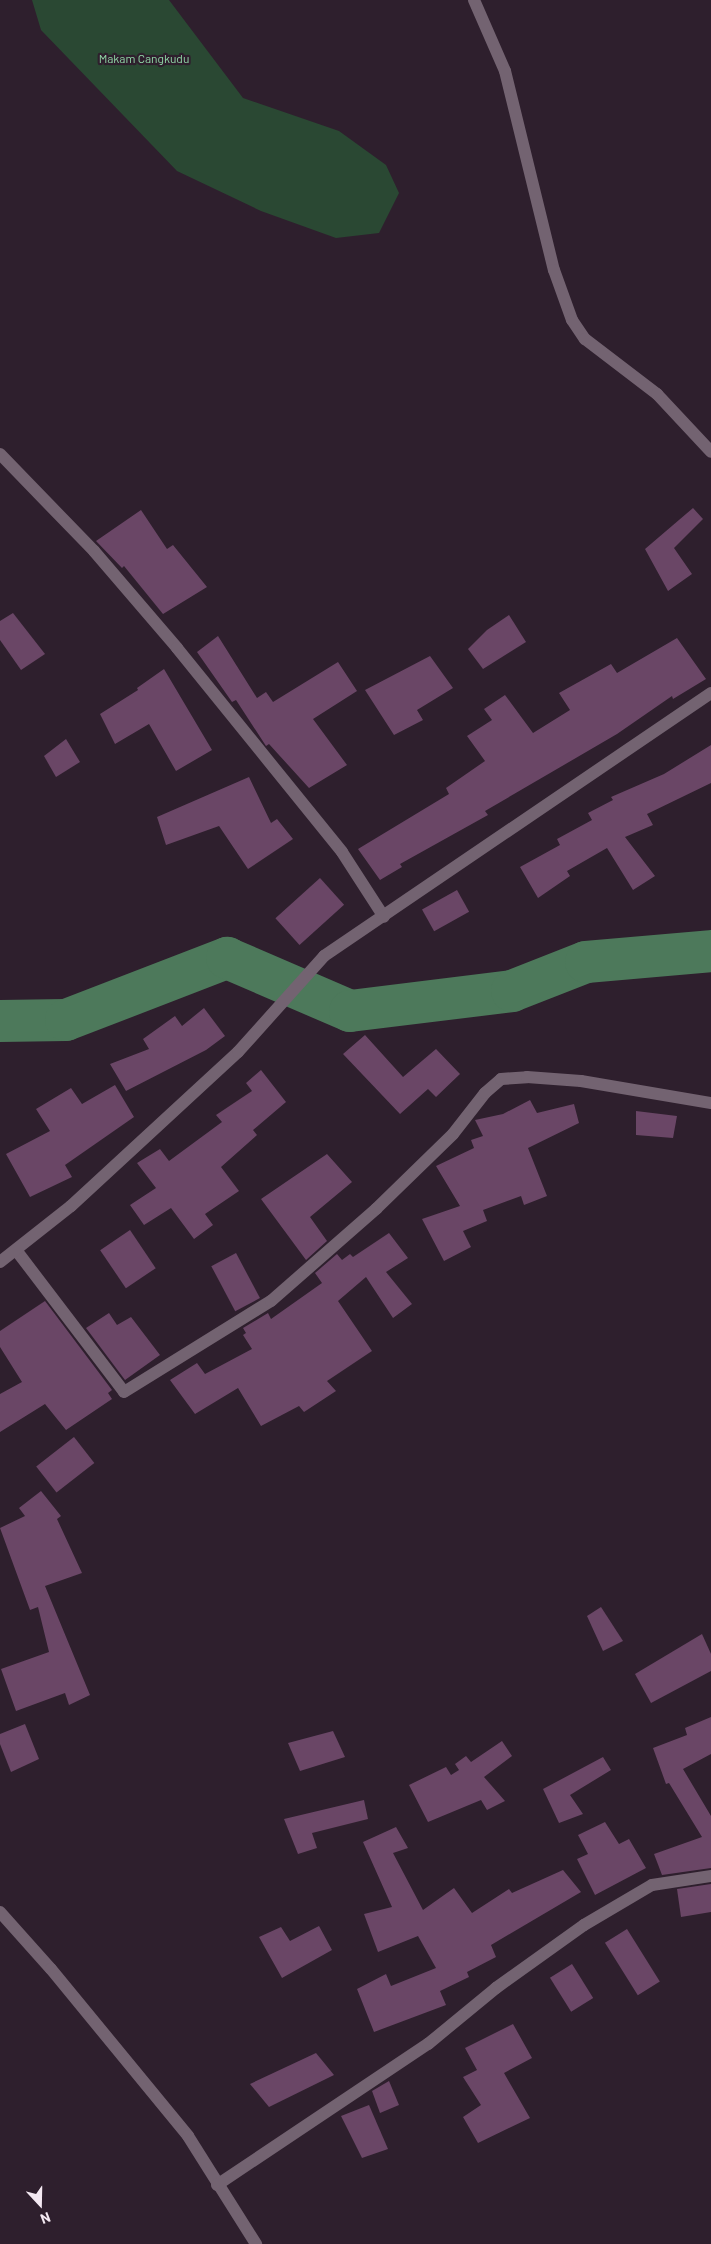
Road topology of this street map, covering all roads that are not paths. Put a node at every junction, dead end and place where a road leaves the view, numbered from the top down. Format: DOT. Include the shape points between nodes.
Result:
graph roads {
  1 [pos="474,0"];
  2 [pos="711,452"];
  3 [pos="0,454"];
  4 [pos="711,693"];
  5 [pos="384,917"];
  6 [pos="711,1103"];
  7 [pos="16,1250"];
  8 [pos="0,1262"];
  9 [pos="711,1876"];
  10 [pos="0,1912"];
  11 [pos="217,2185"];
  12 [pos="256,2244"];
  1 -- 2 [label="street" via="505,71 554,270 572,320 585,339 657,394"];
  3 -- 5 [label="street" via="94,551 177,648 342,852"];
  4 -- 5 [label="street"];
  5 -- 7 [label="street" via="324,956 238,1052 71,1206"];
  6 -- 7 [label="street" via="581,1081 528,1077 501,1079 485,1093 453,1134 376,1210 271,1300 124,1392"];
  7 -- 8 [label="street"];
  9 -- 11 [label="street" via="652,1885 584,1925 496,1988 428,2044"];
  10 -- 11 [label="street" via="188,2136"];
  11 -- 12 [label="street"];
}
